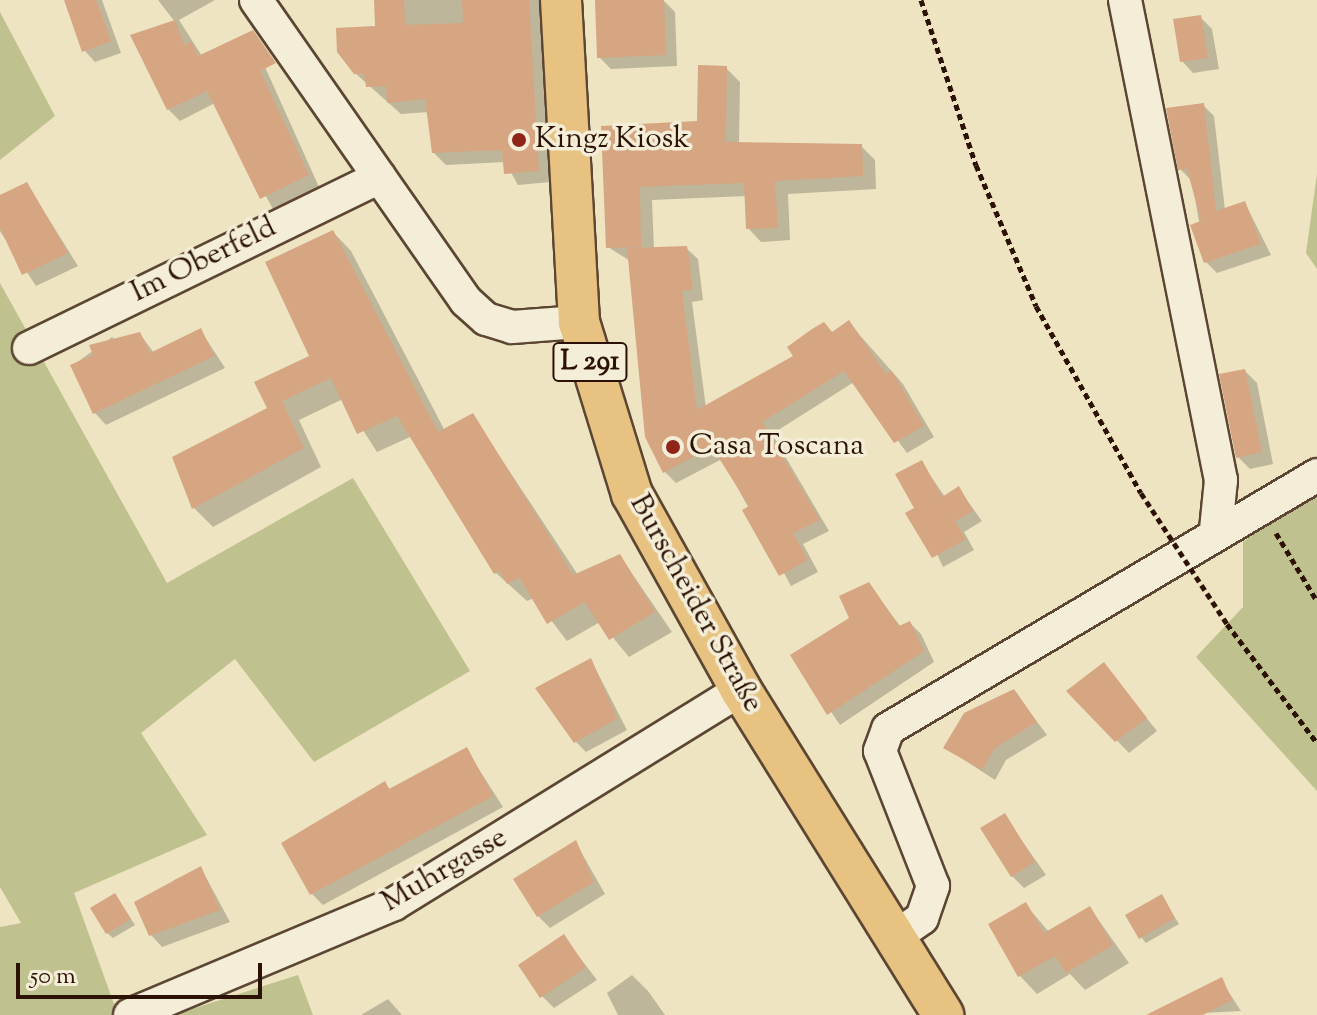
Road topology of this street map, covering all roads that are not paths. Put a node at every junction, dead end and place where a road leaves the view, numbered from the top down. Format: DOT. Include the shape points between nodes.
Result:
graph roads {
  1 [pos="256,0"];
  2 [pos="561,0"];
  3 [pos="1125,0"];
  4 [pos="380,177"];
  5 [pos="579,322"];
  6 [pos="29,348"];
  7 [pos="1317,475"];
  8 [pos="1216,529"];
  9 [pos="741,690"];
  10 [pos="895,937"];
  11 [pos="130,1015"];
  12 [pos="943,1015"];
  1 -- 4 [label="street"];
  2 -- 5 [label="main road, Burscheider Straße / L 291"];
  3 -- 8 [label="street" via="1221,480"];
  4 -- 5 [label="street" via="466,301 486,319 512,327"];
  4 -- 6 [label="street, Im Oberfeld"];
  5 -- 9 [label="main road, Burscheider Straße / L 291" via="632,494"];
  7 -- 8 [label="street"];
  8 -- 10 [label="street" via="888,729 880,751 933,886 922,918"];
  9 -- 10 [label="main road, Burscheider Straße / L 291"];
  9 -- 11 [label="street, Muhrgasse" via="394,904"];
  10 -- 12 [label="main road, Burscheider Straße / L 291"];
}
